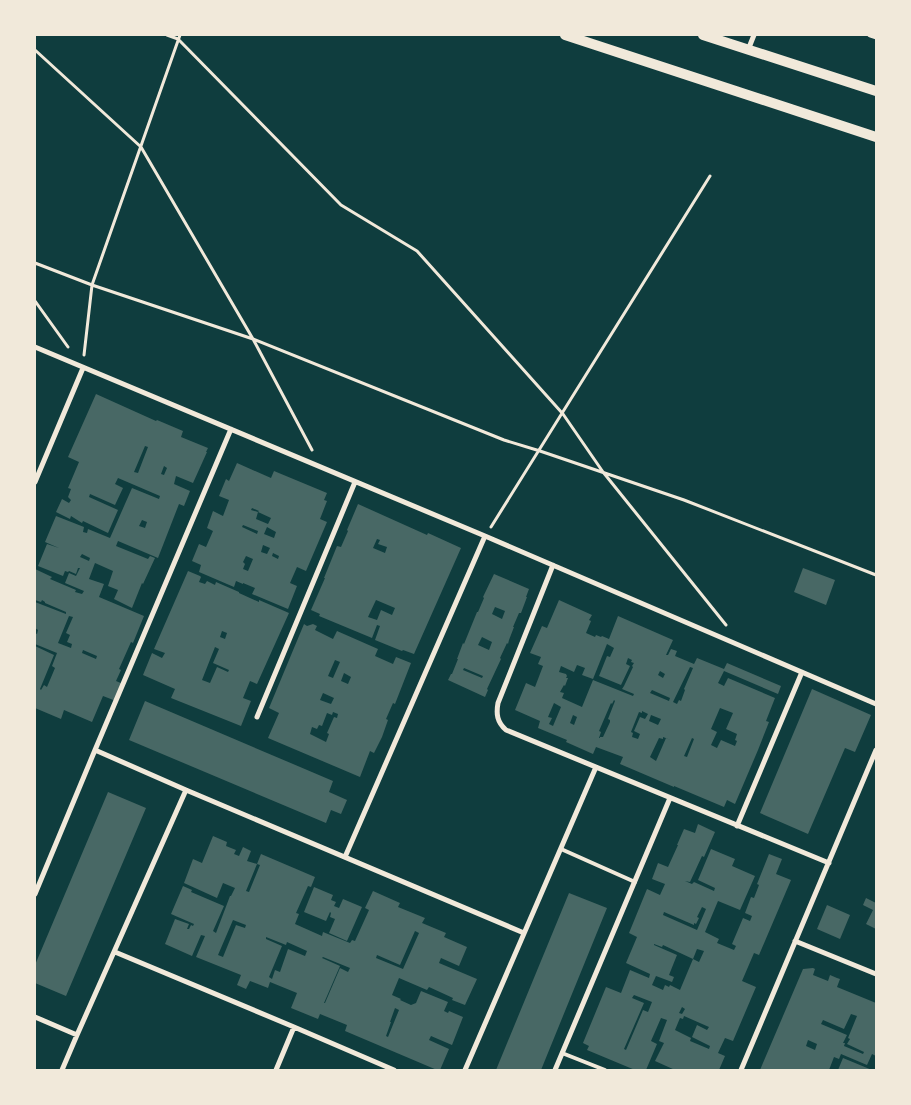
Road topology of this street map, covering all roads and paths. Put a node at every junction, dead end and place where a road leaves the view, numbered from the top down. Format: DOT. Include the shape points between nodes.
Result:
graph roads {
  1 [pos="168,35"];
  2 [pos="567,35"];
  3 [pos="703,35"];
  4 [pos="754,35"];
  5 [pos="870,35"];
  6 [pos="179,37"];
  7 [pos="876,37"];
  8 [pos="35,50"];
  9 [pos="748,50"];
  10 [pos="876,91"];
  11 [pos="876,137"];
  12 [pos="141,147"];
  13 [pos="710,176"];
  14 [pos="35,263"];
  15 [pos="92,285"];
  16 [pos="35,301"];
  17 [pos="253,339"];
  18 [pos="35,347"];
  19 [pos="83,368"];
  20 [pos="563,414"];
  21 [pos="231,429"];
  22 [pos="540,451"];
  23 [pos="321,468"];
  24 [pos="603,472"];
  25 [pos="35,482"];
  26 [pos="355,482"];
  27 [pos="485,536"];
  28 [pos="553,565"];
  29 [pos="876,575"];
  30 [pos="744,647"];
  31 [pos="802,672"];
  32 [pos="876,704"];
  33 [pos="257,717"];
  34 [pos="95,750"];
  35 [pos="876,750"];
  36 [pos="596,767"];
  37 [pos="186,790"];
  38 [pos="670,798"];
  39 [pos="737,826"];
  40 [pos="560,849"];
  41 [pos="346,857"];
  42 [pos="829,863"];
  43 [pos="635,882"];
  44 [pos="35,894"];
  45 [pos="524,933"];
  46 [pos="795,941"];
  47 [pos="115,952"];
  48 [pos="876,974"];
  49 [pos="35,1017"];
  50 [pos="294,1027"];
  51 [pos="77,1035"];
  52 [pos="562,1053"];
  53 [pos="62,1070"];
  54 [pos="276,1070"];
  55 [pos="394,1070"];
  56 [pos="465,1070"];
  57 [pos="555,1070"];
  58 [pos="605,1070"];
  59 [pos="740,1070"];
  1 -- 6 [label="path"];
  2 -- 11 [label="main road"];
  3 -- 9 [label="main road"];
  4 -- 9 [label="street"];
  5 -- 7 [label="street"];
  6 -- 12 [label="path"];
  6 -- 20 [label="path" via="341,205 417,251"];
  8 -- 12 [label="path"];
  9 -- 10 [label="main road"];
  12 -- 15 [label="path"];
  12 -- 17 [label="path"];
  13 -- 20 [label="path"];
  14 -- 15 [label="path"];
  15 -- 17 [label="path"];
  15 -- 19 [label="path"];
  16 -- 19 [label="path"];
  17 -- 22 [label="path" via="504,440"];
  17 -- 23 [label="path"];
  18 -- 19 [label="street"];
  19 -- 21 [label="street"];
  19 -- 25 [label="street"];
  20 -- 22 [label="path"];
  20 -- 24 [label="path"];
  21 -- 23 [label="street"];
  21 -- 34 [label="street"];
  22 -- 24 [label="path"];
  22 -- 27 [label="path"];
  23 -- 26 [label="street"];
  24 -- 29 [label="path"];
  24 -- 30 [label="path"];
  26 -- 27 [label="street"];
  26 -- 33 [label="street"];
  27 -- 28 [label="street"];
  27 -- 41 [label="street"];
  28 -- 30 [label="street"];
  28 -- 36 [label="street" via="498,703 498,719 506,730"];
  30 -- 31 [label="street"];
  31 -- 32 [label="street"];
  31 -- 39 [label="street"];
  34 -- 37 [label="street"];
  34 -- 44 [label="street"];
  35 -- 42 [label="street"];
  36 -- 38 [label="street"];
  36 -- 40 [label="street"];
  37 -- 41 [label="street"];
  37 -- 47 [label="street"];
  38 -- 39 [label="street"];
  38 -- 43 [label="street"];
  39 -- 42 [label="street"];
  40 -- 43 [label="lane"];
  40 -- 45 [label="street"];
  41 -- 45 [label="street"];
  42 -- 46 [label="street"];
  43 -- 52 [label="street"];
  45 -- 56 [label="street"];
  46 -- 48 [label="street"];
  46 -- 59 [label="street"];
  47 -- 50 [label="street"];
  47 -- 51 [label="street"];
  49 -- 51 [label="street"];
  50 -- 54 [label="street"];
  50 -- 55 [label="street"];
  51 -- 53 [label="street"];
  52 -- 57 [label="street"];
  52 -- 58 [label="lane"];
}
